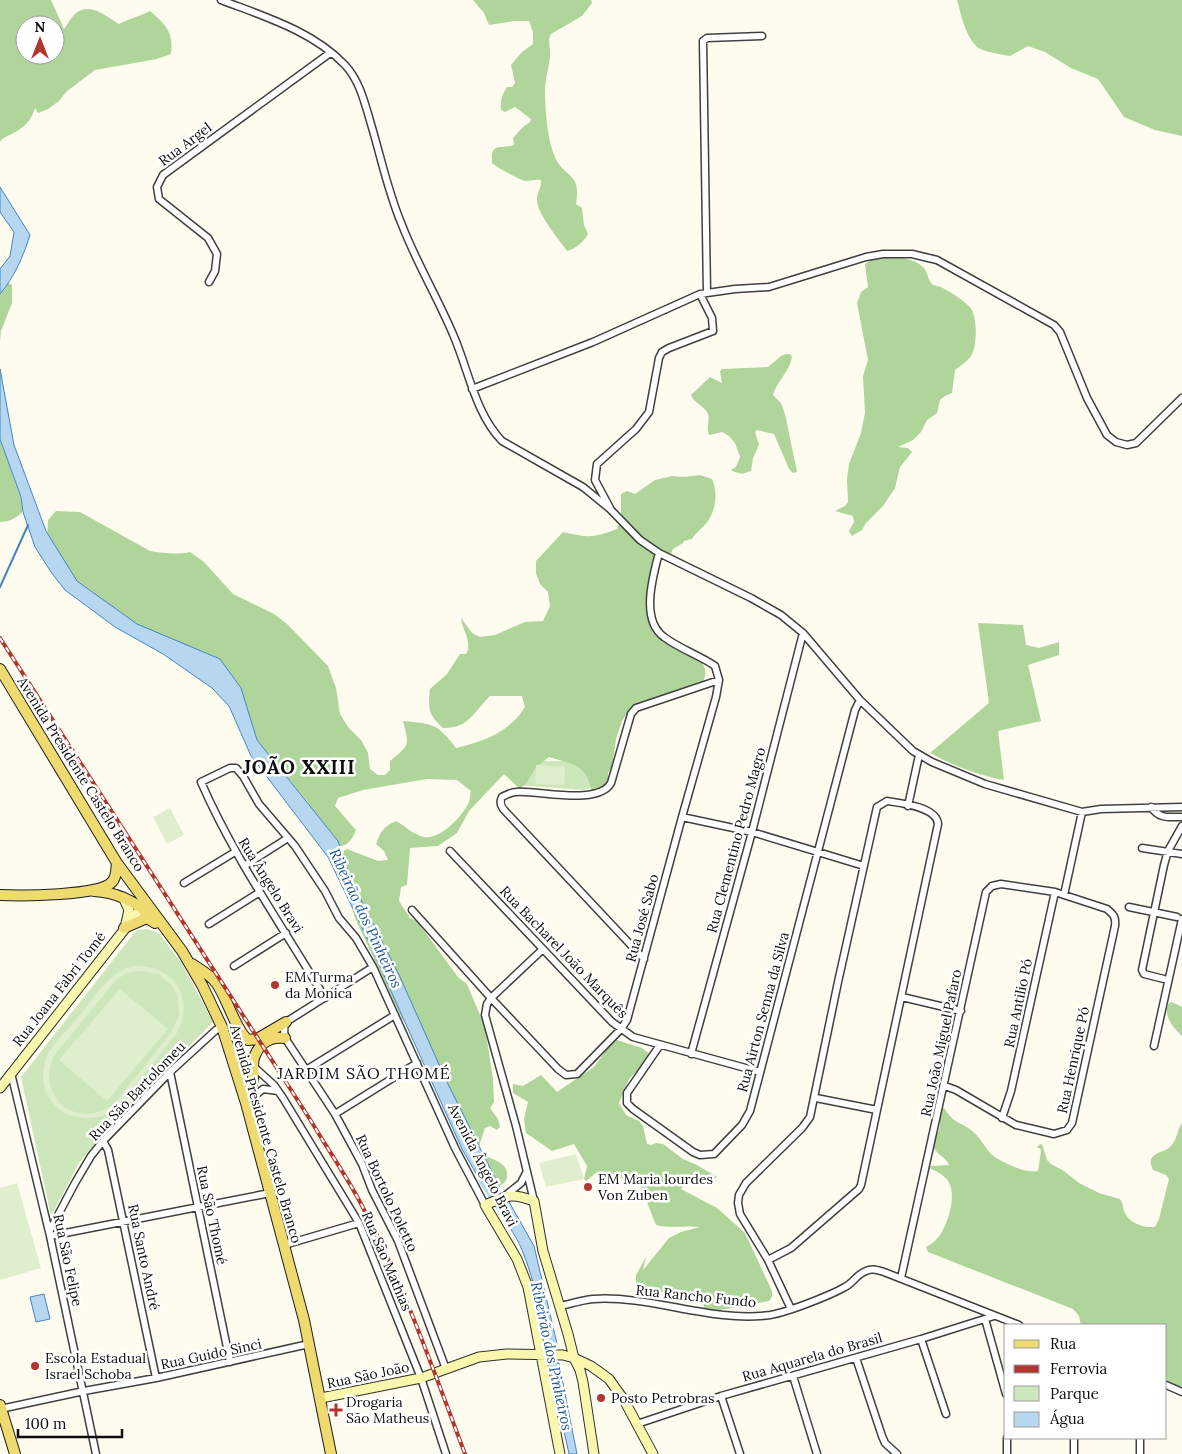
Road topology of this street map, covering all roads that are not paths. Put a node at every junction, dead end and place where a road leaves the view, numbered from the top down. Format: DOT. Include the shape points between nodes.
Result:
graph roads {
  1 [pos="221,0"];
  2 [pos="762,36"];
  3 [pos="330,53"];
  4 [pos="209,282"];
  5 [pos="703,294"];
  6 [pos="472,389"];
  7 [pos="1182,398"];
  8 [pos="610,509"];
  9 [pos="659,553"];
  10 [pos="803,633"];
  11 [pos="0,669"];
  12 [pos="719,680"];
  13 [pos="860,700"];
  14 [pos="918,755"];
  15 [pos="236,768"];
  16 [pos="908,806"];
  17 [pos="1151,807"];
  18 [pos="1182,807"];
  19 [pos="1082,812"];
  20 [pos="682,817"];
  21 [pos="1182,817"];
  22 [pos="1182,826"];
  23 [pos="752,832"];
  24 [pos="288,838"];
  25 [pos="1142,848"];
  26 [pos="450,851"];
  27 [pos="1168,851"];
  28 [pos="236,852"];
  29 [pos="818,852"];
  30 [pos="1182,854"];
  31 [pos="117,863"];
  32 [pos="244,866"];
  33 [pos="864,866"];
  34 [pos="184,883"];
  35 [pos="86,891"];
  36 [pos="260,892"];
  37 [pos="1055,892"];
  38 [pos="0,895"];
  39 [pos="1064,895"];
  40 [pos="123,897"];
  41 [pos="142,907"];
  42 [pos="1129,908"];
  43 [pos="153,910"];
  44 [pos="412,910"];
  45 [pos="1153,912"];
  46 [pos="1180,918"];
  47 [pos="210,924"];
  48 [pos="162,927"];
  49 [pos="124,928"];
  50 [pos="286,933"];
  51 [pos="543,949"];
  52 [pos="644,959"];
  53 [pos="188,960"];
  54 [pos="234,966"];
  55 [pos="373,967"];
  56 [pos="1164,979"];
  57 [pos="902,997"];
  58 [pos="325,998"];
  59 [pos="491,998"];
  60 [pos="961,1011"];
  61 [pos="395,1015"];
  62 [pos="286,1022"];
  63 [pos="222,1027"];
  64 [pos="621,1029"];
  65 [pos="285,1038"];
  66 [pos="660,1045"];
  67 [pos="1154,1046"];
  68 [pos="691,1054"];
  69 [pos="417,1063"];
  70 [pos="253,1066"];
  71 [pos="306,1070"];
  72 [pos="170,1072"];
  73 [pos="760,1072"];
  74 [pos="12,1073"];
  75 [pos="945,1086"];
  76 [pos="0,1088"];
  77 [pos="278,1091"];
  78 [pos="816,1098"];
  79 [pos="246,1103"];
  80 [pos="877,1110"];
  81 [pos="335,1114"];
  82 [pos="1002,1118"];
  83 [pos="103,1141"];
  84 [pos="526,1173"];
  85 [pos="270,1193"];
  86 [pos="506,1196"];
  87 [pos="534,1202"];
  88 [pos="489,1203"];
  89 [pos="198,1208"];
  90 [pos="124,1222"];
  91 [pos="359,1222"];
  92 [pos="50,1234"];
  93 [pos="284,1245"];
  94 [pos="768,1260"];
  95 [pos="902,1278"];
  96 [pos="560,1306"];
  97 [pos="791,1309"];
  98 [pos="994,1316"];
  99 [pos="985,1320"];
  100 [pos="1016,1324"];
  101 [pos="922,1339"];
  102 [pos="309,1344"];
  103 [pos="544,1355"];
  104 [pos="574,1358"];
  105 [pos="856,1358"];
  106 [pos="230,1362"];
  107 [pos="446,1369"];
  108 [pos="793,1376"];
  109 [pos="156,1378"];
  110 [pos="420,1378"];
  111 [pos="1167,1385"];
  112 [pos="1004,1387"];
  113 [pos="84,1391"];
  114 [pos="1182,1392"];
  115 [pos="721,1396"];
  116 [pos="321,1398"];
  117 [pos="0,1408"];
  118 [pos="946,1414"];
  119 [pos="637,1424"];
  120 [pos="1007,1439"];
  121 [pos="1074,1439"];
  122 [pos="1140,1439"];
  123 [pos="15,1454"];
  124 [pos="96,1454"];
  125 [pos="331,1454"];
  126 [pos="446,1454"];
  127 [pos="560,1454"];
  128 [pos="594,1454"];
  129 [pos="653,1454"];
  130 [pos="740,1454"];
  131 [pos="817,1454"];
  132 [pos="897,1454"];
  133 [pos="1006,1454"];
  134 [pos="1074,1454"];
  135 [pos="1140,1454"];
  1 -- 3 [label="street" via="284,24"];
  2 -- 5 [label="street" via="707,38 702,41"];
  3 -- 4 [label="street, Rua Argel" via="163,175 157,188 159,198 208,238 217,254 215,271"];
  3 -- 6 [label="street" via="344,64 360,88 401,224 444,311"];
  5 -- 6 [label="street" via="593,342"];
  5 -- 7 [label="street" via="769,287 883,254 925,256 1054,325 1106,435 1116,442 1136,443"];
  5 -- 8 [label="street" via="713,331 662,352 648,412 636,429 597,464 595,480"];
  6 -- 8 [label="street" via="494,433 502,441 582,488"];
  8 -- 9 [label="street" via="640,540"];
  9 -- 10 [label="street" via="751,598 781,615"];
  9 -- 12 [label="street" via="652,582 653,624 664,637 715,666"];
  10 -- 13 [label="street"];
  10 -- 23 [label="street, Rua Clementino Pedro Magro"];
  11 -- 31 [label="main road, Avenida Presidente Castelo Branco"];
  12 -- 20 [label="street, Rua José Sabo"];
  12 -- 52 [label="street" via="636,708 631,714 611,783 604,791 590,795 516,792 502,797 500,804"];
  13 -- 14 [label="street"];
  13 -- 29 [label="street, Rua Airton Senna da Silva"];
  14 -- 16 [label="street"];
  14 -- 19 [label="street" via="986,784"];
  15 -- 24 [label="street, Avenida Ângelo Bravi" via="259,804"];
  15 -- 28 [label="street, Rua Ângelo Bravi" via="201,782"];
  16 -- 33 [label="street" via="887,801 878,807"];
  16 -- 57 [label="street" via="932,812 938,824"];
  17 -- 18 [label="street"];
  17 -- 19 [label="street"];
  17 -- 21 [label="street" via="1160,816"];
  19 -- 39 [label="street"];
  20 -- 23 [label="street"];
  20 -- 52 [label="street, Rua José Sabo"];
  22 -- 27 [label="street"];
  23 -- 29 [label="street"];
  23 -- 68 [label="street, Rua Clementino Pedro Magro"];
  24 -- 32 [label="street"];
  24 -- 55 [label="street, Avenida Ângelo Bravi"];
  25 -- 27 [label="street"];
  26 -- 51 [label="street, Rua Bacharel João Marquês"];
  27 -- 30 [label="street"];
  27 -- 45 [label="street"];
  28 -- 32 [label="street, Rua Ângelo Bravi"];
  28 -- 34 [label="street"];
  29 -- 33 [label="street"];
  29 -- 73 [label="street, Rua Airton Senna da Silva"];
  31 -- 35 [label="main road" via="113,881"];
  31 -- 43 [label="main road, Avenida Presidente Castelo Branco"];
  32 -- 36 [label="street, Rua Ângelo Bravi"];
  33 -- 78 [label="street"];
  35 -- 38 [label="main road" via="34,896"];
  35 -- 40 [label="main road"];
  36 -- 47 [label="street"];
  36 -- 50 [label="street, Rua Ângelo Bravi"];
  37 -- 39 [label="street, Rua João Miguel Pafaro"];
  37 -- 60 [label="street, Rua João Miguel Pafaro" via="1001,884 989,888"];
  37 -- 82 [label="street, Rua Antilio Pó" via="1011,1091"];
  39 -- 82 [label="street, Rua Henrique Pó" via="1107,909 1116,918 1072,1123 1067,1130 1054,1134 1016,1125"];
  40 -- 41 [label="main road"];
  40 -- 49 [label="street" via="129,910"];
  41 -- 43 [label="main road"];
  41 -- 48 [label="main road"];
  41 -- 49 [label="street, Rua Joana Fabri Tomé"];
  42 -- 45 [label="street"];
  43 -- 48 [label="main road, Avenida Presidente Castelo Branco"];
  44 -- 59 [label="street, Rua José Sabo"];
  45 -- 46 [label="street"];
  45 -- 56 [label="street" via="1142,970 1144,974"];
  46 -- 67 [label="street"];
  48 -- 49 [label="main road" via="147,918"];
  48 -- 53 [label="main road, Avenida Presidente Castelo Branco"];
  49 -- 74 [label="street, Rua Joana Fabri Tomé"];
  50 -- 54 [label="street"];
  50 -- 58 [label="street, Rua Ângelo Bravi"];
  51 -- 59 [label="street"];
  51 -- 64 [label="street, Rua Bacharel João Marquês"];
  52 -- 64 [label="street, Rua José Sabo" via="628,1020"];
  53 -- 62 [label="main road" via="216,982 241,1033 248,1040 257,1039"];
  53 -- 63 [label="main road, Avenida Presidente Castelo Branco"];
  55 -- 58 [label="street"];
  55 -- 61 [label="street, Avenida Ângelo Bravi"];
  57 -- 60 [label="street"];
  57 -- 80 [label="street"];
  58 -- 62 [label="street"];
  59 -- 64 [label="street, Rua José Sabo" via="566,1074 577,1074"];
  59 -- 84 [label="street" via="487,1004 486,1020"];
  60 -- 75 [label="street, Rua João Miguel Pafaro"];
  61 -- 69 [label="street, Avenida Ângelo Bravi"];
  61 -- 71 [label="street"];
  62 -- 65 [label="street"];
  63 -- 72 [label="street, Rua São Bartolomeu"];
  63 -- 79 [label="main road, Avenida Presidente Castelo Branco"];
  64 -- 66 [label="street, Rua Bacharel João Marquês" via="633,1037"];
  65 -- 70 [label="main road" via="276,1037 264,1042"];
  65 -- 71 [label="street, Rua Bortolo Poletto"];
  66 -- 68 [label="street, Rua Bacharel João Marquês"];
  66 -- 73 [label="street, Rua Airton Senna da Silva" via="627,1093 627,1103 700,1155 714,1154 742,1124 750,1111"];
  68 -- 73 [label="street, Rua Bacharel João Marquês"];
  69 -- 81 [label="street"];
  69 -- 88 [label="street, Avenida Ângelo Bravi" via="455,1148"];
  70 -- 77 [label="street, Rua São Mathias"];
  70 -- 79 [label="main road"];
  71 -- 81 [label="street, Rua Bortolo Poletto"];
  72 -- 83 [label="street, Rua São Bartolomeu"];
  72 -- 89 [label="street, Rua São Thomé"];
  74 -- 76 [label="street, Rua Joana Fabri Tomé"];
  74 -- 92 [label="street, Rua São Felipe"];
  75 -- 82 [label="street, Rua Henrique Pó"];
  75 -- 95 [label="street, Rua João Miguel Pafaro"];
  77 -- 79 [label="street" via="263,1088"];
  77 -- 91 [label="street, Rua São Mathias"];
  78 -- 80 [label="street"];
  78 -- 94 [label="street" via="810,1117 802,1128 746,1183 739,1195 740,1214"];
  79 -- 85 [label="main road, Avenida Presidente Castelo Branco"];
  80 -- 94 [label="street" via="859,1190 791,1248"];
  81 -- 107 [label="street, Rua Bortolo Poletto" via="398,1241"];
  83 -- 90 [label="street, Rua Santo André" via="108,1150"];
  83 -- 92 [label="street, Rua São Bartolomeu" via="75,1183"];
  84 -- 86 [label="street" via="521,1184"];
  84 -- 87 [label="street"];
  85 -- 89 [label="street"];
  85 -- 93 [label="main road, Avenida Presidente Castelo Branco"];
  86 -- 87 [label="street" via="520,1196"];
  86 -- 88 [label="street"];
  87 -- 96 [label="street" via="542,1251"];
  88 -- 103 [label="street, Avenida Ângelo Bravi" via="524,1272"];
  89 -- 90 [label="street"];
  89 -- 106 [label="street, Rua São Thomé"];
  90 -- 92 [label="street"];
  90 -- 109 [label="street, Rua Santo André"];
  91 -- 93 [label="street"];
  91 -- 110 [label="street, Rua São Mathias"];
  92 -- 113 [label="street, Rua São Felipe"];
  93 -- 102 [label="main road, Avenida Presidente Castelo Branco"];
  94 -- 97 [label="street"];
  95 -- 97 [label="street, Rua Rancho Fundo" via="872,1269 862,1272 844,1288"];
  95 -- 98 [label="street, Rua Rancho Fundo"];
  96 -- 97 [label="street, Rua Rancho Fundo" via="593,1299 624,1300 754,1316"];
  96 -- 104 [label="street"];
  98 -- 99 [label="street, Rua Aquarela do Brasil"];
  98 -- 100 [label="street, Rua Rancho Fundo"];
  99 -- 101 [label="street, Rua Aquarela do Brasil"];
  99 -- 112 [label="street"];
  101 -- 105 [label="street, Rua Aquarela do Brasil"];
  101 -- 118 [label="street"];
  102 -- 106 [label="street, Rua Guido Sinci"];
  102 -- 116 [label="main road, Avenida Presidente Castelo Branco"];
  103 -- 104 [label="street, Rua São João"];
  103 -- 107 [label="street, Rua São João" via="478,1357"];
  103 -- 127 [label="street, Avenida Ângelo Bravi"];
  104 -- 119 [label="street, Rua São João" via="609,1379"];
  104 -- 128 [label="street" via="583,1382"];
  105 -- 108 [label="street, Rua Aquarela do Brasil"];
  105 -- 132 [label="street" via="882,1436"];
  106 -- 109 [label="street, Rua Guido Sinci"];
  107 -- 110 [label="street, Rua São João"];
  108 -- 115 [label="street, Rua Aquarela do Brasil"];
  108 -- 131 [label="street"];
  109 -- 113 [label="street, Rua Guido Sinci"];
  110 -- 116 [label="street, Rua São João"];
  110 -- 126 [label="street, Rua São Mathias"];
  111 -- 114 [label="street"];
  113 -- 117 [label="street, Rua Guido Sinci"];
  113 -- 124 [label="street, Rua São Felipe"];
  115 -- 119 [label="street, Rua Aquarela do Brasil"];
  115 -- 130 [label="street"];
  116 -- 125 [label="main road, Avenida Presidente Castelo Branco"];
  117 -- 123 [label="main road"];
  119 -- 129 [label="street, Rua São João"];
  120 -- 133 [label="street"];
  121 -- 134 [label="street"];
  122 -- 135 [label="street"];
}
